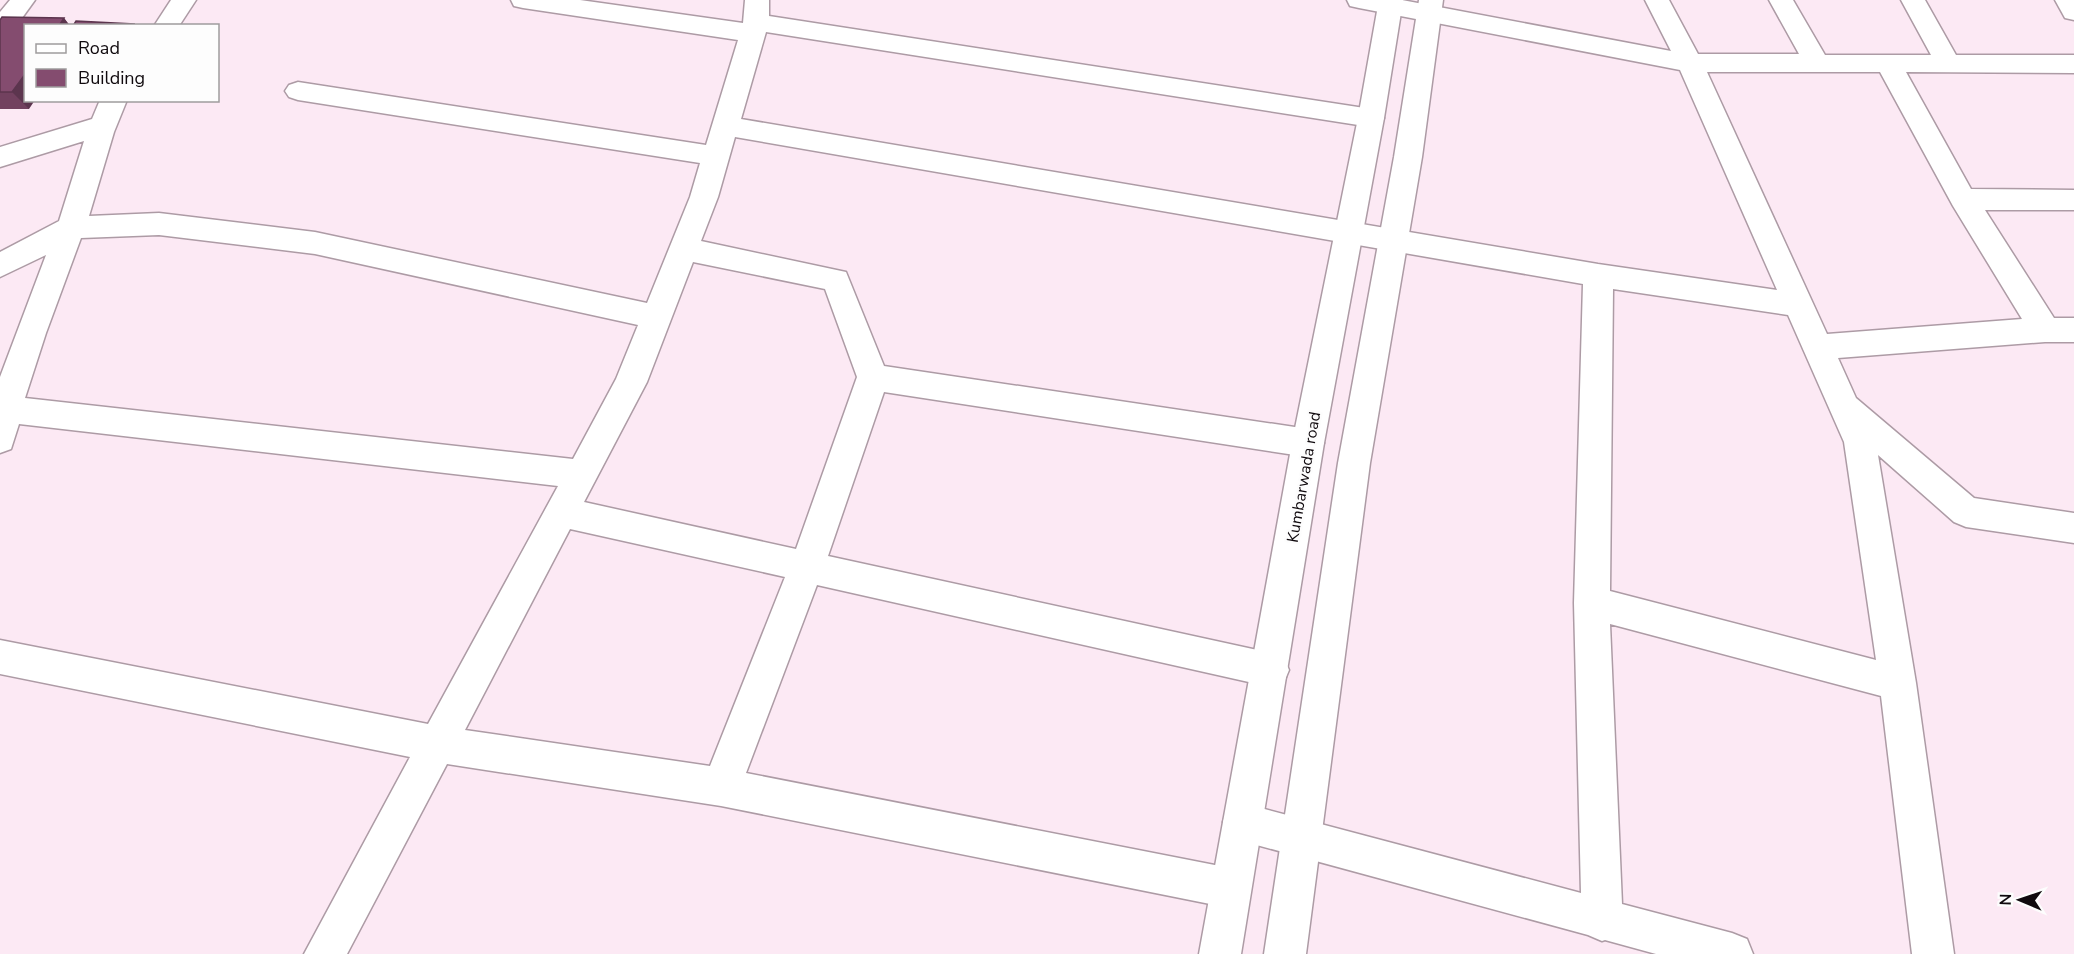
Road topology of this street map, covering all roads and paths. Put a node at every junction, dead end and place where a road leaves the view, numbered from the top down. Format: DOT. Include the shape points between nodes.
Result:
graph roads {
  1 [pos="23,0"];
  2 [pos="184,0"];
  3 [pos="523,0"];
  4 [pos="1657,0"];
  5 [pos="1781,0"];
  6 [pos="1913,0"];
  7 [pos="2067,0"];
  8 [pos="1380,2"];
  9 [pos="1430,7"];
  10 [pos="2074,12"];
  11 [pos="754,18"];
  12 [pos="167,24"];
  13 [pos="0,30"];
  14 [pos="1816,62"];
  15 [pos="1887,62"];
  16 [pos="1690,63"];
  17 [pos="1947,63"];
  18 [pos="2074,64"];
  19 [pos="298,91"];
  20 [pos="108,113"];
  21 [pos="1371,118"];
  22 [pos="720,141"];
  23 [pos="0,157"];
  24 [pos="1962,199"];
  25 [pos="2074,200"];
  26 [pos="71,228"];
  27 [pos="1349,233"];
  28 [pos="1392,240"];
  29 [pos="683,249"];
  30 [pos="0,266"];
  31 [pos="1598,275"];
  32 [pos="1798,305"];
  33 [pos="657,317"];
  34 [pos="2060,330"];
  35 [pos="1818,347"];
  36 [pos="873,376"];
  37 [pos="1842,403"];
  38 [pos="2,419"];
  39 [pos="1308,443"];
  40 [pos="582,474"];
  41 [pos="562,512"];
  42 [pos="2074,528"];
  43 [pos="807,566"];
  44 [pos="1592,603"];
  45 [pos="0,657"];
  46 [pos="1270,670"];
  47 [pos="1898,683"];
  48 [pos="437,744"];
  49 [pos="721,787"];
  50 [pos="1242,822"];
  51 [pos="1303,837"];
  52 [pos="1230,888"];
  53 [pos="1602,921"];
  54 [pos="325,954"];
  55 [pos="1220,954"];
  56 [pos="1285,954"];
  57 [pos="1732,954"];
  58 [pos="1933,954"];
  1 -- 13 [label="street"];
  2 -- 12 [label="street"];
  3 -- 11 [label="street"];
  4 -- 16 [label="street"];
  5 -- 14 [label="street"];
  6 -- 17 [label="street"];
  7 -- 10 [label="street"];
  8 -- 9 [label="street"];
  8 -- 21 [label="street, Kumbarwada road"];
  9 -- 16 [label="street"];
  9 -- 28 [label="street"];
  11 -- 21 [label="street"];
  11 -- 22 [label="street"];
  14 -- 15 [label="street"];
  14 -- 16 [label="street"];
  15 -- 17 [label="street"];
  15 -- 24 [label="street"];
  16 -- 32 [label="street"];
  17 -- 18 [label="street"];
  19 -- 22 [label="street"];
  20 -- 23 [label="street"];
  20 -- 26 [label="street"];
  21 -- 27 [label="street, Kumbarwada road"];
  22 -- 27 [label="street"];
  22 -- 29 [label="street" via="704,197"];
  24 -- 25 [label="street"];
  24 -- 34 [label="street"];
  26 -- 30 [label="street"];
  26 -- 33 [label="street" via="159,224 315,243"];
  26 -- 38 [label="street"];
  27 -- 28 [label="street"];
  27 -- 39 [label="street, Kumbarwada road"];
  28 -- 31 [label="street"];
  28 -- 51 [label="street" via="1354,463"];
  29 -- 33 [label="street"];
  29 -- 36 [label="street" via="836,280"];
  31 -- 32 [label="street"];
  31 -- 44 [label="street"];
  32 -- 35 [label="street"];
  33 -- 40 [label="street" via="631,382"];
  34 -- 35 [label="street"];
  35 -- 37 [label="street"];
  36 -- 39 [label="street"];
  36 -- 43 [label="street"];
  37 -- 42 [label="street" via="1966,512"];
  37 -- 47 [label="street" via="1860,442"];
  38 -- 40 [label="street"];
  39 -- 46 [label="street, Kumbarwada road"];
  40 -- 41 [label="street"];
  41 -- 43 [label="street"];
  41 -- 48 [label="street"];
  43 -- 46 [label="street"];
  43 -- 49 [label="street"];
  44 -- 47 [label="street"];
  44 -- 53 [label="street"];
  45 -- 48 [label="street"];
  46 -- 50 [label="street, Kumbarwada road"];
  47 -- 58 [label="street"];
  48 -- 49 [label="street"];
  48 -- 54 [label="street"];
  49 -- 52 [label="street"];
  50 -- 51 [label="street"];
  50 -- 52 [label="street, Kumbarwada road"];
  51 -- 53 [label="street"];
  51 -- 56 [label="street"];
  52 -- 55 [label="street, Kumbarwada road"];
  53 -- 57 [label="street"];
}
